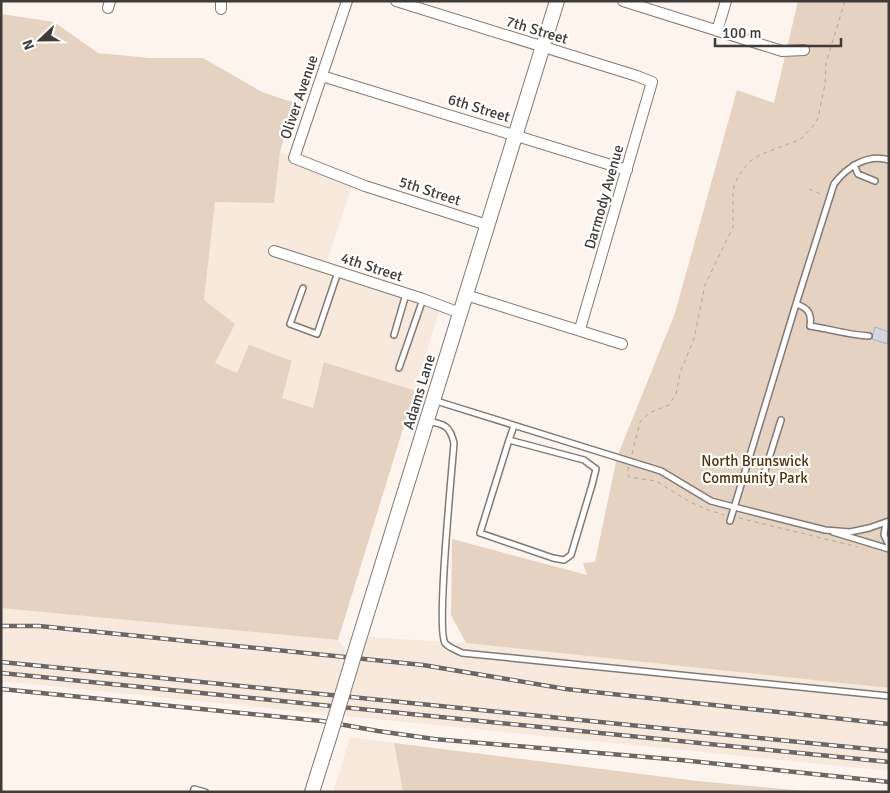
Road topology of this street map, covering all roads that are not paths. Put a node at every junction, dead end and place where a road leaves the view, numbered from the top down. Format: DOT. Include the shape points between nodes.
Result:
graph roads {
  1 [pos="347,1"];
  2 [pos="396,1"];
  3 [pos="557,1"];
  4 [pos="623,1"];
  5 [pos="726,1"];
  6 [pos="717,31"];
  7 [pos="543,47"];
  8 [pos="804,50"];
  9 [pos="322,76"];
  10 [pos="642,78"];
  11 [pos="516,135"];
  12 [pos="889,160"];
  13 [pos="854,165"];
  14 [pos="627,170"];
  15 [pos="875,181"];
  16 [pos="365,186"];
  17 [pos="487,225"];
  18 [pos="274,251"];
  19 [pos="338,272"];
  20 [pos="303,288"];
  21 [pos="406,294"];
  22 [pos="466,295"];
  23 [pos="423,299"];
  24 [pos="796,304"];
  25 [pos="460,313"];
  26 [pos="580,329"];
  27 [pos="394,335"];
  28 [pos="869,336"];
  29 [pos="622,344"];
  30 [pos="399,368"];
  31 [pos="433,400"];
  32 [pos="781,420"];
  33 [pos="427,421"];
  34 [pos="514,426"];
  35 [pos="509,440"];
  36 [pos="743,478"];
  37 [pos="734,507"];
  38 [pos="730,522"];
  39 [pos="887,522"];
  40 [pos="825,530"];
  41 [pos="889,545"];
  42 [pos="889,549"];
  43 [pos="889,696"];
  44 [pos="193,792"];
  45 [pos="205,792"];
  46 [pos="312,792"];
  1 -- 9 [label="street, Oliver Avenue"];
  2 -- 7 [label="street, 7th Street"];
  3 -- 7 [label="street, Adams Lane"];
  4 -- 6 [label="street"];
  5 -- 6 [label="street"];
  6 -- 8 [label="street" via="782,51"];
  7 -- 10 [label="street, 7th Street"];
  7 -- 11 [label="street, Adams Lane"];
  9 -- 11 [label="street, 6th Street"];
  9 -- 16 [label="street, Oliver Avenue" via="294,158"];
  10 -- 14 [label="street, Darmody Avenue" via="652,82"];
  11 -- 14 [label="street, 6th Street"];
  11 -- 17 [label="street, Adams Lane"];
  12 -- 13 [label="lane" via="871,159"];
  13 -- 15 [label="lane" via="858,174"];
  13 -- 24 [label="lane" via="834,184"];
  14 -- 26 [label="street, Darmody Avenue"];
  16 -- 17 [label="street, 5th Street"];
  17 -- 22 [label="street, Adams Lane"];
  18 -- 19 [label="street, 4th Street"];
  19 -- 20 [label="lane" via="317,334 290,324"];
  19 -- 21 [label="street, 4th Street"];
  21 -- 23 [label="street, 4th Street"];
  21 -- 27 [label="lane"];
  22 -- 25 [label="street, Adams Lane"];
  22 -- 26 [label="street"];
  23 -- 25 [label="street, 4th Street"];
  23 -- 30 [label="lane"];
  24 -- 28 [label="lane" via="809,311 810,326"];
  24 -- 36 [label="lane"];
  25 -- 31 [label="street, Adams Lane"];
  26 -- 29 [label="street"];
  31 -- 33 [label="street, Adams Lane"];
  31 -- 34 [label="lane"];
  32 -- 36 [label="lane" via="763,475 755,479"];
  33 -- 43 [label="lane" via="447,427 454,443 443,625 446,644 451,648 462,652"];
  33 -- 46 [label="street, Adams Lane, bridge"];
  34 -- 35 [label="lane"];
  34 -- 37 [label="lane" via="661,471 711,501"];
  35 -- 35 [label="lane" via="584,460 596,469 571,555 564,560 480,534"];
  36 -- 37 [label="lane"];
  37 -- 38 [label="lane"];
  37 -- 40 [label="lane"];
  39 -- 40 [label="lane" via="850,532"];
  39 -- 41 [label="lane" via="884,535"];
  40 -- 42 [label="lane"];
  44 -- 45 [label="lane" via="194,789"];
}
